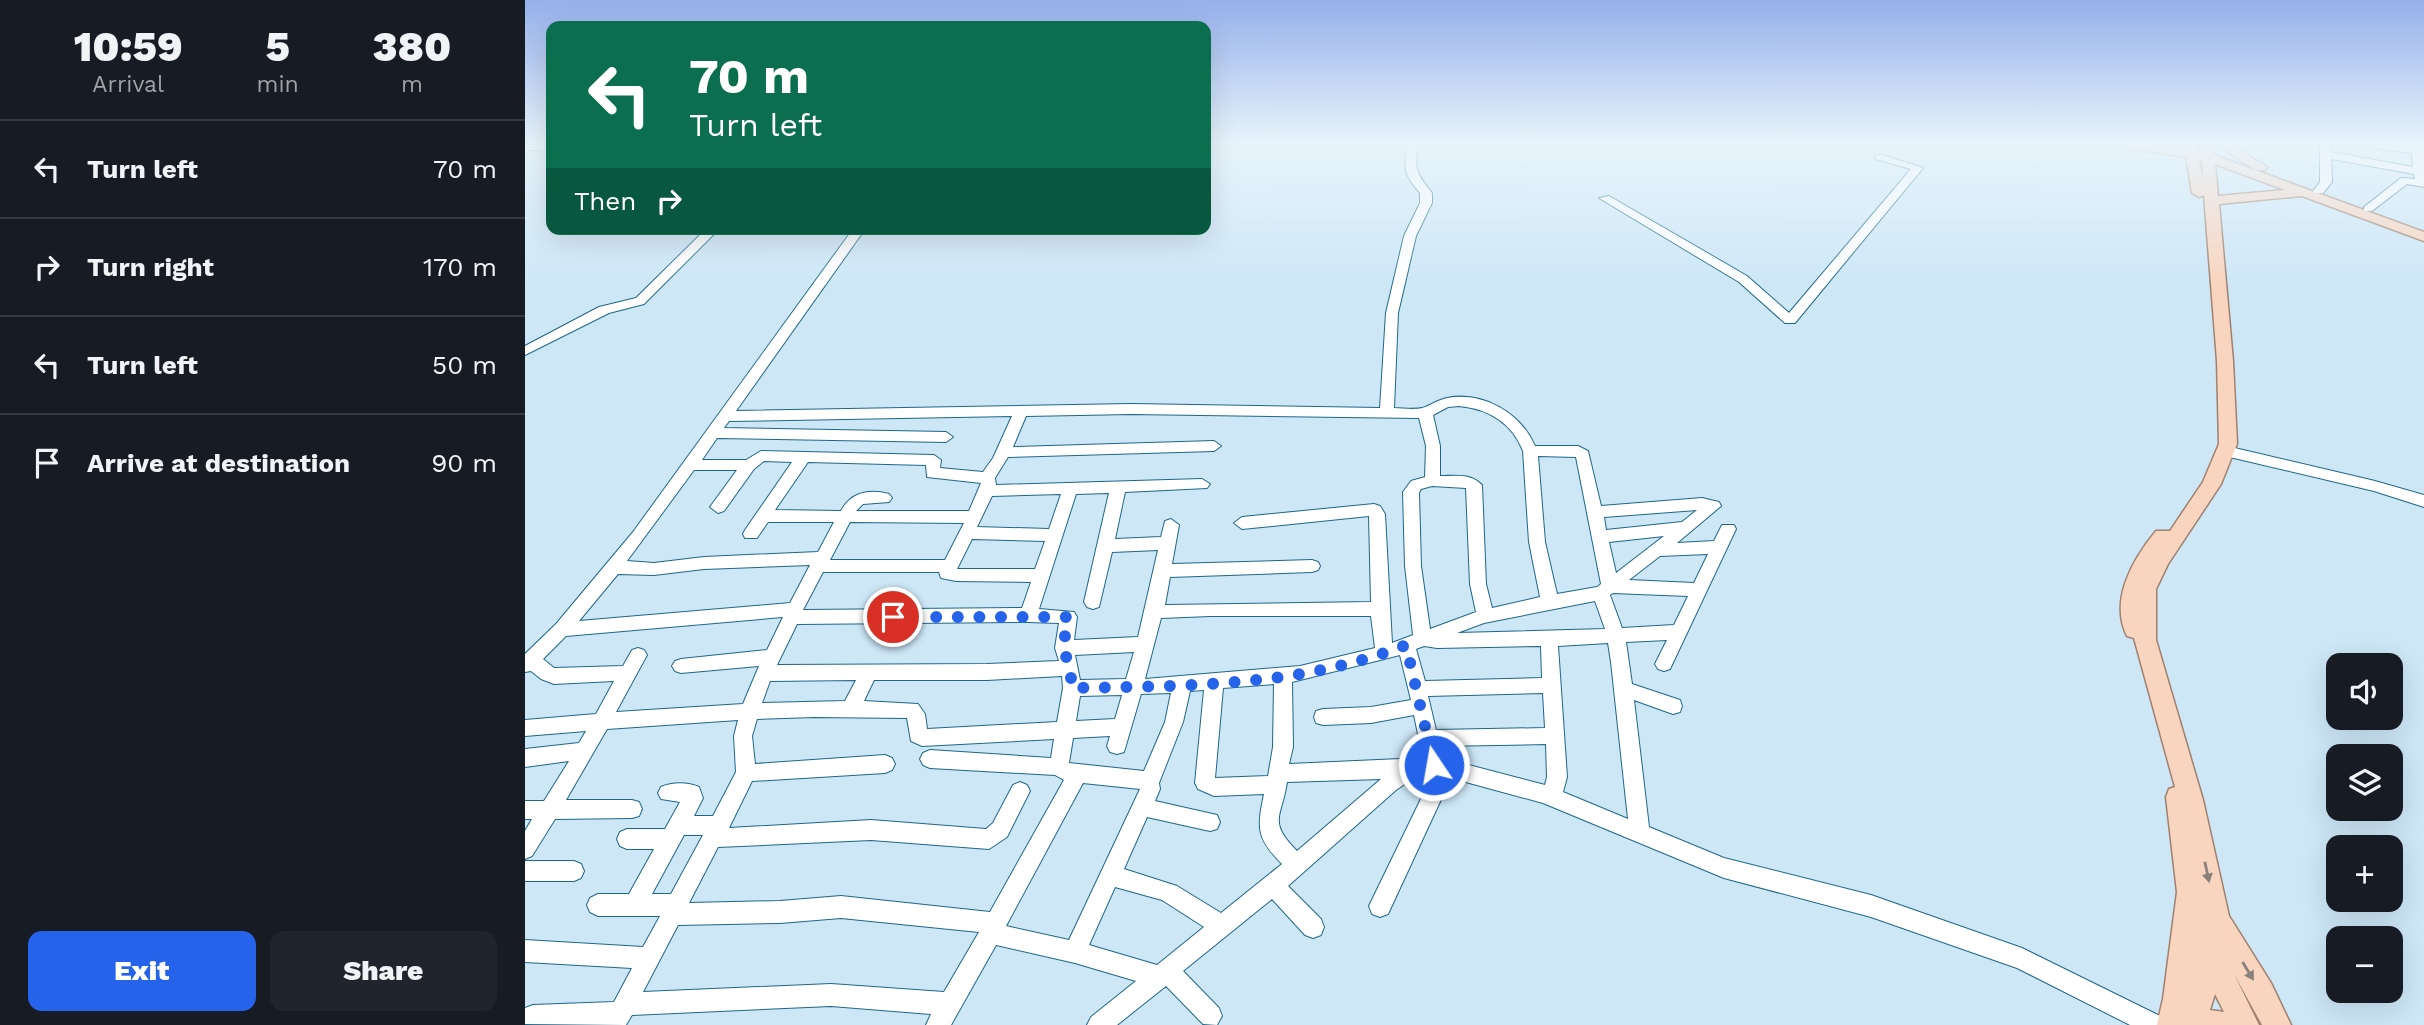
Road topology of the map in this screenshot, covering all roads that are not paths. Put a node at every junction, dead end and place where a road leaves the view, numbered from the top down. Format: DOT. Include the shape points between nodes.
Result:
graph roads {
  1 [pos="1425,192"];
  2 [pos="1897,192"];
  3 [pos="2198,192"];
  4 [pos="2208,192"];
  5 [pos="2313,192"];
  6 [pos="2390,192"];
  7 [pos="1605,198"];
  8 [pos="2210,201"];
  9 [pos="2368,209"];
  10 [pos="2424,231"];
  11 [pos="707,235"];
  12 [pos="855,235"];
  13 [pos="2424,237"];
  14 [pos="525,351"];
  15 [pos="1021,411"];
  16 [pos="959,412"];
  17 [pos="1387,413"];
  18 [pos="1425,413"];
  19 [pos="726,416"];
  20 [pos="712,433"];
  21 [pos="946,437"];
  22 [pos="1214,446"];
  23 [pos="1530,451"];
  24 [pos="2226,451"];
  25 [pos="1002,452"];
  26 [pos="804,456"];
  27 [pos="934,460"];
  28 [pos="689,465"];
  29 [pos="749,465"];
  30 [pos="1433,481"];
  31 [pos="987,484"];
  32 [pos="1202,485"];
  33 [pos="1118,488"];
  34 [pos="1070,489"];
  35 [pos="884,498"];
  36 [pos="2424,501"];
  37 [pos="718,507"];
  38 [pos="1593,512"];
  39 [pos="846,515"];
  40 [pos="764,516"];
  41 [pos="974,517"];
  42 [pos="1242,523"];
  43 [pos="1171,525"];
  44 [pos="1688,526"];
  45 [pos="1728,529"];
  46 [pos="966,533"];
  47 [pos="751,534"];
  48 [pos="1055,535"];
  49 [pos="1599,537"];
  50 [pos="1168,543"];
  51 [pos="1105,547"];
  52 [pos="1719,547"];
  53 [pos="1656,550"];
  54 [pos="820,562"];
  55 [pos="949,566"];
  56 [pos="1313,566"];
  57 [pos="614,567"];
  58 [pos="1164,571"];
  59 [pos="1041,576"];
  60 [pos="1605,590"];
  61 [pos="1699,590"];
  62 [pos="1093,602"];
  63 [pos="1549,602"];
  64 [pos="1380,608"];
  65 [pos="1154,612"];
  66 [pos="793,613"];
  67 [pos="1028,615"];
  68 [pos="1485,616"];
  69 [pos="562,629"];
  70 [pos="1679,632"];
  71 [pos="1616,636"];
  72 [pos="1549,639"];
  73 [pos="1414,641"];
  74 [pos="1145,644"];
  75 [pos="1063,648"];
  76 [pos="1384,653"];
  77 [pos="638,655"];
  78 [pos="528,662"];
  79 [pos="1664,664"];
  80 [pos="768,665"];
  81 [pos="681,666"];
  82 [pos="1070,668"];
  83 [pos="628,673"];
  84 [pos="869,673"];
  85 [pos="1283,675"];
  86 [pos="1214,682"];
  87 [pos="1182,685"];
  88 [pos="1551,685"];
  89 [pos="1133,687"];
  90 [pos="1072,688"];
  91 [pos="1623,689"];
  92 [pos="1420,697"];
  93 [pos="1673,706"];
  94 [pos="851,709"];
  95 [pos="749,710"];
  96 [pos="1323,717"];
  97 [pos="602,720"];
  98 [pos="525,727"];
  99 [pos="1122,727"];
  100 [pos="1063,730"];
  101 [pos="1555,736"];
  102 [pos="1428,738"];
  103 [pos="1117,746"];
  104 [pos="585,751"];
  105 [pos="525,758"];
  106 [pos="930,759"];
  107 [pos="885,764"];
  108 [pos="1440,767"];
  109 [pos="1411,769"];
  110 [pos="1068,770"];
  111 [pos="746,773"];
  112 [pos="1279,781"];
  113 [pos="1149,783"];
  114 [pos="1020,791"];
  115 [pos="668,793"];
  116 [pos="1552,796"];
  117 [pos="1142,807"];
  118 [pos="632,809"];
  119 [pos="525,810"];
  120 [pos="551,810"];
  121 [pos="1210,822"];
  122 [pos="675,832"];
  123 [pos="717,832"];
  124 [pos="1640,833"];
  125 [pos="627,839"];
  126 [pos="525,849"];
  127 [pos="1296,864"];
  128 [pos="525,871"];
  129 [pos="574,871"];
  130 [pos="1110,876"];
  131 [pos="1273,885"];
  132 [pos="2190,892"];
  133 [pos="597,905"];
  134 [pos="635,905"];
  135 [pos="1380,906"];
  136 [pos="675,910"];
  137 [pos="2216,918"];
  138 [pos="2186,926"];
  139 [pos="1221,927"];
  140 [pos="1313,927"];
  141 [pos="994,928"];
  142 [pos="525,951"];
  143 [pos="1075,952"];
  144 [pos="649,958"];
  145 [pos="2211,958"];
  146 [pos="1164,974"];
  147 [pos="950,1004"];
  148 [pos="620,1014"];
  149 [pos="533,1016"];
  150 [pos="1211,1016"];
  151 [pos="1110,1022"];
  152 [pos="938,1025"];
  153 [pos="2154,1025"];
  154 [pos="2171,1025"];
  155 [pos="2194,1025"];
  156 [pos="2220,1025"];
  157 [pos="2245,1025"];
  158 [pos="2277,1025"];
  1 -- 17 [label="street" via="1426,203 1410,236 1392,313"];
  2 -- 7 [label="street" via="1790,320 1743,279"];
  3 -- 132 [label="main road" via="2220,424 2211,462 2145,559 2130,601 2141,669 2181,804"];
  4 -- 8 [label="main road"];
  5 -- 8 [label="main road"];
  5 -- 9 [label="main road"];
  5 -- 13 [label="main road"];
  6 -- 9 [label="street"];
  8 -- 24 [label="main road" via="2225,360"];
  9 -- 10 [label="main road"];
  11 -- 14 [label="street" via="640,301 604,310"];
  12 -- 19 [label="street"];
  15 -- 16 [label="street"];
  15 -- 17 [label="street"];
  15 -- 25 [label="street"];
  16 -- 19 [label="street"];
  16 -- 21 [label="street"];
  17 -- 18 [label="street"];
  18 -- 23 [label="street" via="1450,401 1485,407 1517,427"];
  18 -- 30 [label="street" via="1433,442"];
  19 -- 20 [label="street"];
  20 -- 21 [label="street"];
  20 -- 28 [label="street"];
  21 -- 27 [label="street"];
  22 -- 25 [label="street"];
  23 -- 38 [label="street" via="1583,454"];
  23 -- 63 [label="street" via="1537,542"];
  24 -- 36 [label="street"];
  24 -- 137 [label="main road, one-way" via="2212,484 2160,560 2146,589 2143,619 2191,800"];
  25 -- 31 [label="street"];
  26 -- 27 [label="street"];
  26 -- 29 [label="street" via="761,456"];
  26 -- 40 [label="street"];
  27 -- 31 [label="street" via="932,473"];
  28 -- 29 [label="street"];
  28 -- 57 [label="street"];
  29 -- 37 [label="street"];
  30 -- 68 [label="street" via="1474,485 1478,584"];
  30 -- 73 [label="street" via="1416,485 1411,492"];
  31 -- 34 [label="street"];
  31 -- 41 [label="street"];
  32 -- 33 [label="street"];
  33 -- 34 [label="street"];
  33 -- 51 [label="street"];
  34 -- 48 [label="street"];
  35 -- 39 [label="street" via="856,500"];
  38 -- 44 [label="street" via="1712,504"];
  38 -- 49 [label="street"];
  39 -- 40 [label="street"];
  39 -- 41 [label="street"];
  39 -- 54 [label="street"];
  40 -- 47 [label="street"];
  41 -- 46 [label="street"];
  42 -- 64 [label="street" via="1374,510"];
  43 -- 50 [label="street"];
  44 -- 49 [label="street"];
  44 -- 53 [label="street"];
  45 -- 52 [label="street"];
  46 -- 48 [label="street"];
  46 -- 55 [label="street"];
  48 -- 59 [label="street"];
  49 -- 60 [label="street"];
  50 -- 51 [label="street"];
  50 -- 58 [label="street"];
  51 -- 62 [label="street"];
  52 -- 53 [label="street"];
  52 -- 61 [label="street"];
  53 -- 60 [label="street"];
  54 -- 55 [label="street"];
  54 -- 57 [label="street"];
  54 -- 66 [label="street"];
  55 -- 59 [label="street" via="950,575"];
  56 -- 58 [label="street"];
  57 -- 69 [label="street"];
  58 -- 65 [label="street"];
  59 -- 67 [label="street"];
  60 -- 61 [label="street"];
  60 -- 63 [label="street"];
  60 -- 71 [label="street"];
  61 -- 70 [label="street"];
  63 -- 68 [label="street"];
  64 -- 65 [label="street"];
  64 -- 76 [label="street"];
  65 -- 74 [label="street"];
  66 -- 67 [label="street"];
  66 -- 69 [label="street"];
  66 -- 80 [label="street"];
  67 -- 75 [label="street" via="1068,617"];
  68 -- 73 [label="street"];
  69 -- 78 [label="street"];
  70 -- 71 [label="street"];
  70 -- 79 [label="street"];
  71 -- 72 [label="street"];
  71 -- 91 [label="street"];
  72 -- 73 [label="street"];
  72 -- 88 [label="street"];
  73 -- 76 [label="street"];
  73 -- 92 [label="street"];
  74 -- 75 [label="street"];
  74 -- 89 [label="street"];
  75 -- 82 [label="street"];
  76 -- 85 [label="street"];
  77 -- 83 [label="street"];
  78 -- 83 [label="street" via="554,676"];
  80 -- 81 [label="street"];
  80 -- 84 [label="street"];
  80 -- 95 [label="street"];
  82 -- 84 [label="street"];
  82 -- 90 [label="street"];
  83 -- 97 [label="street"];
  84 -- 94 [label="street"];
  85 -- 86 [label="street"];
  85 -- 112 [label="street"];
  86 -- 87 [label="street"];
  86 -- 112 [label="street" via="1205,783 1214,787"];
  87 -- 89 [label="street"];
  87 -- 113 [label="street" via="1174,722"];
  88 -- 92 [label="street"];
  88 -- 101 [label="street"];
  89 -- 90 [label="street"];
  89 -- 99 [label="street"];
  90 -- 100 [label="street"];
  91 -- 93 [label="street"];
  91 -- 124 [label="street"];
  92 -- 96 [label="street" via="1371,715"];
  92 -- 102 [label="street"];
  94 -- 95 [label="street"];
  94 -- 100 [label="street" via="911,710 922,738"];
  95 -- 97 [label="street"];
  95 -- 111 [label="street" via="743,736"];
  97 -- 98 [label="street"];
  97 -- 104 [label="street"];
  99 -- 100 [label="street"];
  99 -- 103 [label="street"];
  100 -- 110 [label="street"];
  101 -- 102 [label="street"];
  101 -- 116 [label="street" via="1557,777"];
  102 -- 108 [label="street"];
  104 -- 105 [label="street"];
  104 -- 120 [label="street"];
  106 -- 110 [label="street"];
  107 -- 111 [label="street"];
  108 -- 109 [label="street"];
  108 -- 116 [label="street"];
  108 -- 135 [label="street"];
  109 -- 112 [label="street" via="1290,773 1280,774"];
  109 -- 127 [label="street"];
  110 -- 113 [label="street"];
  110 -- 141 [label="street"];
  111 -- 123 [label="street"];
  112 -- 127 [label="street" via="1268,826 1270,835"];
  113 -- 117 [label="street"];
  114 -- 123 [label="street" via="1000,830 989,839 871,830"];
  115 -- 122 [label="street" via="692,793 693,798"];
  116 -- 124 [label="street"];
  117 -- 121 [label="street"];
  117 -- 130 [label="street"];
  118 -- 120 [label="street"];
  119 -- 120 [label="street"];
  120 -- 126 [label="street"];
  122 -- 123 [label="street"];
  122 -- 125 [label="street"];
  122 -- 134 [label="street"];
  123 -- 136 [label="street"];
  124 -- 153 [label="street" via="1724,868 1871,905 2022,959"];
  127 -- 131 [label="street"];
  128 -- 129 [label="street"];
  130 -- 139 [label="street" via="1168,889"];
  130 -- 143 [label="street"];
  131 -- 139 [label="street"];
  131 -- 140 [label="street"];
  132 -- 137 [label="main road"];
  132 -- 138 [label="main road"];
  133 -- 134 [label="street"];
  134 -- 136 [label="street"];
  136 -- 141 [label="street" via="780,912 841,907"];
  136 -- 144 [label="street"];
  137 -- 145 [label="main road"];
  137 -- 158 [label="main road, one-way"];
  138 -- 145 [label="main road"];
  138 -- 154 [label="main road"];
  139 -- 146 [label="street"];
  141 -- 143 [label="street"];
  141 -- 147 [label="street"];
  142 -- 144 [label="street"];
  143 -- 146 [label="street"];
  144 -- 148 [label="street"];
  145 -- 155 [label="main road"];
  145 -- 157 [label="main road"];
  146 -- 150 [label="street"];
  146 -- 151 [label="street"];
  147 -- 148 [label="street" via="831,995"];
  147 -- 152 [label="street"];
  148 -- 149 [label="street"];
  155 -- 156 [label="main road"];
}
